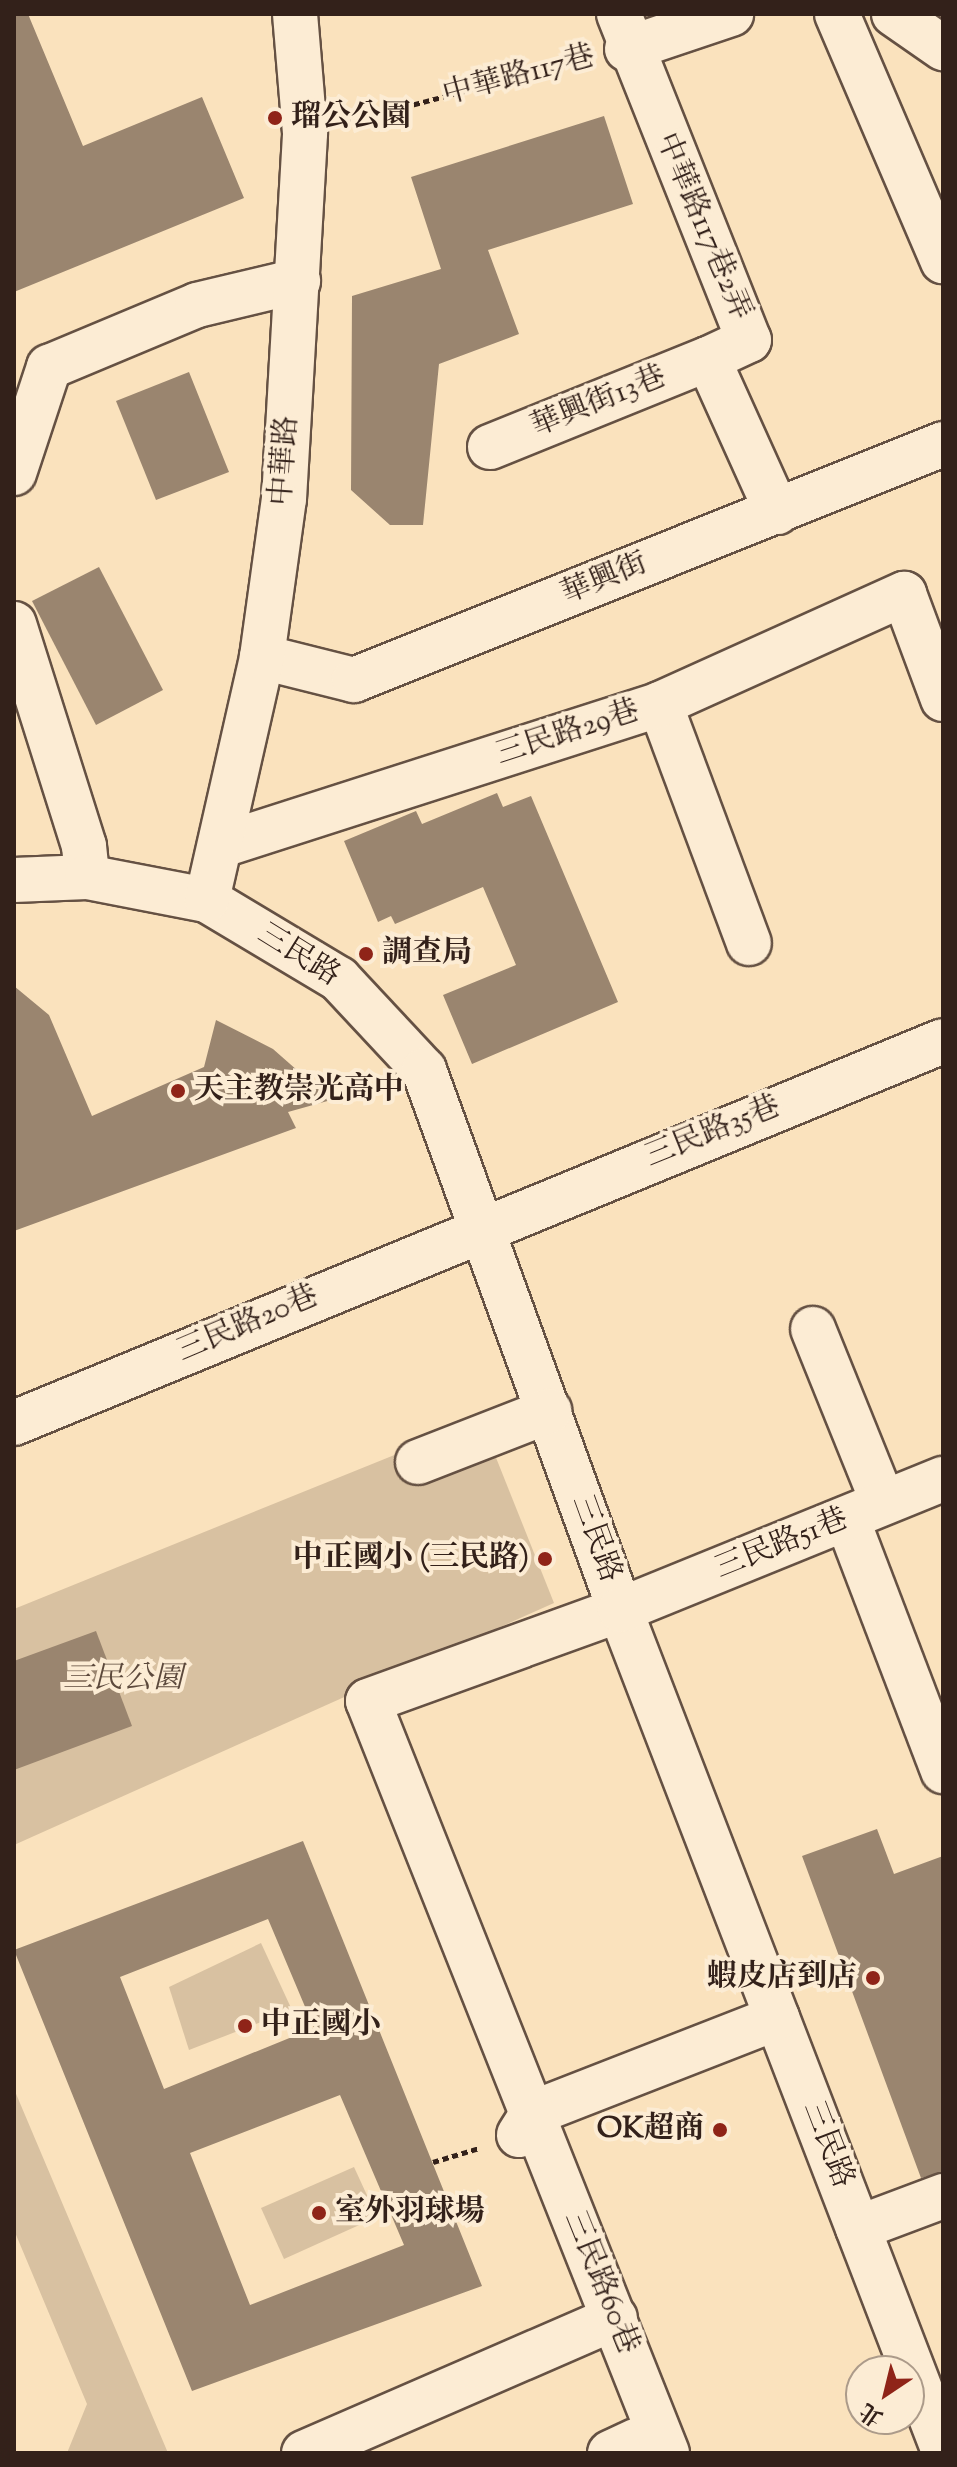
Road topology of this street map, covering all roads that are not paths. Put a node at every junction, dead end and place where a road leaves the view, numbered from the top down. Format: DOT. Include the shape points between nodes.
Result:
graph roads {
  1 [pos="295,14"];
  2 [pos="731,14"];
  3 [pos="837,14"];
  4 [pos="894,14"];
  5 [pos="623,32"];
  6 [pos="943,48"];
  7 [pos="943,261"];
  8 [pos="298,281"];
  9 [pos="708,359"];
  10 [pos="943,444"];
  11 [pos="490,447"];
  12 [pos="14,473"];
  13 [pos="777,512"];
  14 [pos="14,624"];
  15 [pos="262,657"];
  16 [pos="943,699"];
  17 [pos="660,704"];
  18 [pos="222,845"];
  19 [pos="87,877"];
  20 [pos="14,880"];
  21 [pos="207,900"];
  22 [pos="749,943"];
  23 [pos="943,1041"];
  24 [pos="483,1227"];
  25 [pos="813,1329"];
  26 [pos="549,1411"];
  27 [pos="14,1423"];
  28 [pos="418,1462"];
  29 [pos="943,1479"];
  30 [pos="865,1511"];
  31 [pos="620,1610"];
  32 [pos="943,1771"];
  33 [pos="777,2018"];
  34 [pos="526,2124"];
  35 [pos="943,2196"];
  36 [pos="858,2228"];
  37 [pos="615,2318"];
  38 [pos="638,2449"];
  39 [pos="943,2449"];
  40 [pos="304,2453"];
  1 -- 8 [label="street, 中華路" via="305,133"];
  2 -- 5 [label="street, 中華路117巷"];
  3 -- 7 [label="street"];
  4 -- 6 [label="street"];
  5 -- 9 [label="street, 中華路117巷2弄" via="749,340"];
  8 -- 12 [label="street" via="197,305 49,367"];
  8 -- 15 [label="street, 中華路" via="284,499"];
  9 -- 11 [label="street, 華興街13巷"];
  9 -- 13 [label="street, 中華路117巷2弄"];
  10 -- 13 [label="street, 華興街"];
  13 -- 15 [label="street, 華興街" via="354,680"];
  14 -- 19 [label="street" via="84,846"];
  15 -- 18 [label="street, 中華路"];
  16 -- 17 [label="street, 三民路29巷" via="904,594"];
  17 -- 18 [label="street, 三民路29巷"];
  17 -- 22 [label="street"];
  18 -- 21 [label="street, 中華路"];
  19 -- 20 [label="street, 三民路"];
  19 -- 21 [label="street, 三民路"];
  21 -- 24 [label="street, 三民路" via="339,979 373,1009 424,1070"];
  23 -- 24 [label="street, 三民路35巷"];
  24 -- 26 [label="street, 三民路"];
  24 -- 27 [label="street, 三民路20巷"];
  25 -- 30 [label="street"];
  26 -- 28 [label="street"];
  26 -- 31 [label="street, 三民路"];
  29 -- 30 [label="street, 三民路51巷"];
  30 -- 31 [label="street, 三民路51巷"];
  30 -- 32 [label="street"];
  31 -- 33 [label="street, 三民路"];
  31 -- 34 [label="street, 三民路51巷" via="368,1701"];
  33 -- 34 [label="street"];
  33 -- 36 [label="street, 三民路"];
  34 -- 37 [label="street, 三民路60巷"];
  35 -- 36 [label="street"];
  36 -- 39 [label="street, 三民路"];
  37 -- 38 [label="street, 三民路60巷"];
  37 -- 40 [label="street"];
}
